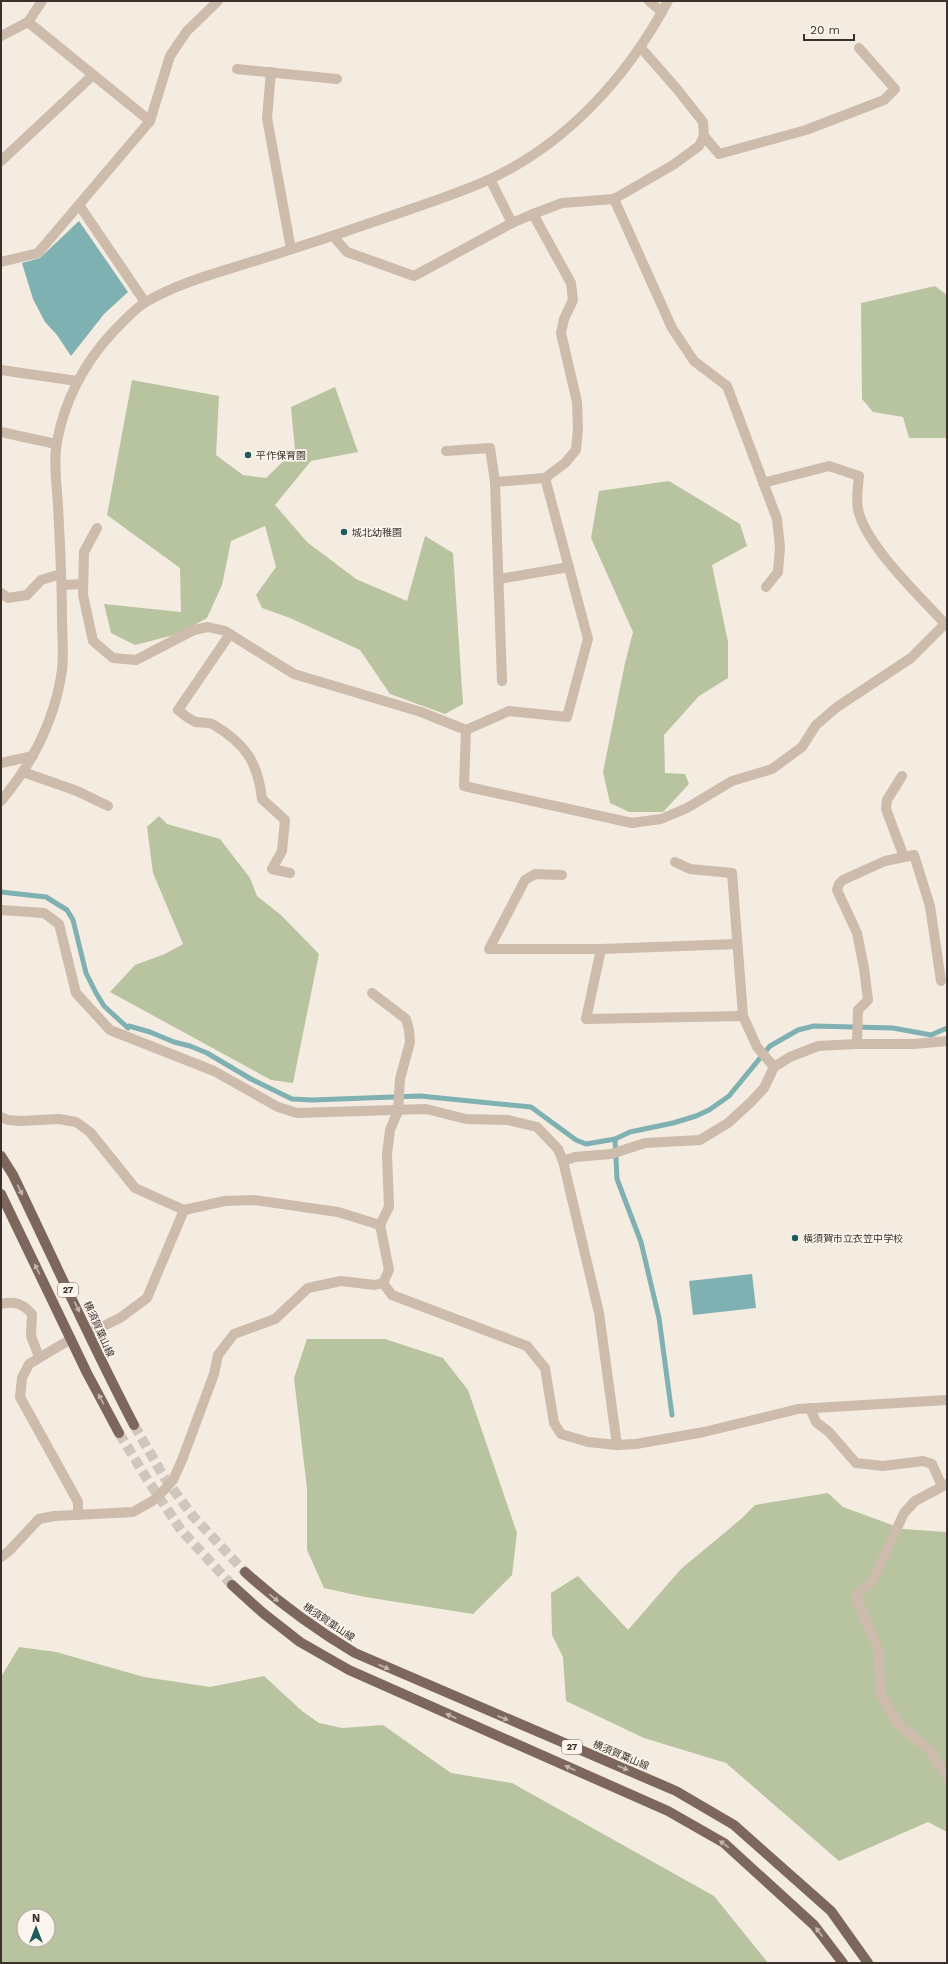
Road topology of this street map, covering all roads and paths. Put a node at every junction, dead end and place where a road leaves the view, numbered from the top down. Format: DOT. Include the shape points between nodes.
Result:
graph roads {
  1 [pos="42,1"];
  2 [pos="218,1"];
  3 [pos="649,1"];
  4 [pos="668,1"];
  5 [pos="662,12"];
  6 [pos="28,22"];
  7 [pos="1,36"];
  8 [pos="641,48"];
  9 [pos="859,48"];
  10 [pos="237,69"];
  11 [pos="271,72"];
  12 [pos="93,74"];
  13 [pos="337,79"];
  14 [pos="150,121"];
  15 [pos="704,136"];
  16 [pos="1,161"];
  17 [pos="490,180"];
  18 [pos="614,199"];
  19 [pos="79,205"];
  20 [pos="533,214"];
  21 [pos="512,223"];
  22 [pos="333,236"];
  23 [pos="291,250"];
  24 [pos="2,260"];
  25 [pos="145,302"];
  26 [pos="1,370"];
  27 [pos="77,381"];
  28 [pos="1,432"];
  29 [pos="56,444"];
  30 [pos="446,451"];
  31 [pos="545,478"];
  32 [pos="495,482"];
  33 [pos="764,484"];
  34 [pos="97,528"];
  35 [pos="568,567"];
  36 [pos="61,574"];
  37 [pos="499,580"];
  38 [pos="83,584"];
  39 [pos="62,585"];
  40 [pos="766,587"];
  41 [pos="1,593"];
  42 [pos="946,623"];
  43 [pos="230,634"];
  44 [pos="502,681"];
  45 [pos="466,730"];
  46 [pos="33,756"];
  47 [pos="1,762"];
  48 [pos="23,772"];
  49 [pos="902,776"];
  50 [pos="1,801"];
  51 [pos="108,806"];
  52 [pos="904,857"];
  53 [pos="675,862"];
  54 [pos="290,873"];
  55 [pos="562,875"];
  56 [pos="1,910"];
  57 [pos="737,944"];
  58 [pos="601,949"];
  59 [pos="941,981"];
  60 [pos="372,994"];
  61 [pos="743,1016"];
  62 [pos="947,1041"];
  63 [pos="857,1044"];
  64 [pos="774,1066"];
  65 [pos="398,1111"];
  66 [pos="1,1117"];
  67 [pos="1,1156"];
  68 [pos="563,1161"];
  69 [pos="1,1194"];
  70 [pos="184,1210"];
  71 [pos="380,1225"];
  72 [pos="383,1284"];
  73 [pos="1,1304"];
  74 [pos="89,1333"];
  75 [pos="70,1339"];
  76 [pos="39,1357"];
  77 [pos="947,1400"];
  78 [pos="810,1408"];
  79 [pos="134,1425"];
  80 [pos="119,1433"];
  81 [pos="617,1445"];
  82 [pos="944,1485"];
  83 [pos="78,1515"];
  84 [pos="1,1557"];
  85 [pos="245,1572"];
  86 [pos="232,1585"];
  87 [pos="947,1777"];
  88 [pos="843,1963"];
  89 [pos="868,1963"];
  1 -- 6 [label="street"];
  2 -- 14 [label="street" via="187,31 170,56"];
  3 -- 5 [label="street"];
  4 -- 5 [label="street"];
  5 -- 8 [label="street"];
  6 -- 7 [label="street"];
  6 -- 12 [label="street"];
  8 -- 15 [label="street" via="703,122"];
  8 -- 17 [label="street" via="600,98 562,133"];
  9 -- 15 [label="street" via="895,89 884,100 806,130 719,154"];
  10 -- 11 [label="street"];
  11 -- 13 [label="street"];
  11 -- 23 [label="street" via="267,118"];
  12 -- 14 [label="street"];
  12 -- 16 [label="street"];
  14 -- 19 [label="street"];
  15 -- 18 [label="street" via="699,146 673,166"];
  17 -- 21 [label="street"];
  17 -- 22 [label="street"];
  18 -- 20 [label="street" via="562,203"];
  18 -- 33 [label="street" via="672,328 694,361 727,386"];
  19 -- 24 [label="street" via="38,252"];
  19 -- 25 [label="street"];
  20 -- 21 [label="street"];
  20 -- 31 [label="street" via="571,283 573,300 561,333 577,402 576,450 565,463"];
  21 -- 22 [label="street" via="414,276 347,252"];
  22 -- 23 [label="street"];
  23 -- 25 [label="street" via="177,288"];
  25 -- 27 [label="street" via="110,335"];
  26 -- 27 [label="street"];
  27 -- 29 [label="street"];
  28 -- 29 [label="street"];
  29 -- 36 [label="street"];
  30 -- 32 [label="street" via="490,448"];
  31 -- 32 [label="street"];
  31 -- 35 [label="street"];
  32 -- 37 [label="street"];
  33 -- 40 [label="street" via="777,519 780,547 778,572"];
  33 -- 42 [label="street" via="829,466 859,476 858,510 877,548"];
  34 -- 38 [label="street" via="84,552"];
  35 -- 37 [label="street"];
  35 -- 45 [label="street" via="588,638 567,718 509,711"];
  36 -- 39 [label="street"];
  36 -- 41 [label="street" via="41,580 27,595 8,598"];
  37 -- 44 [label="street"];
  38 -- 39 [label="street"];
  38 -- 43 [label="street" via="93,640 112,658 136,660 194,630 208,627"];
  39 -- 46 [label="street" via="62,670 53,708"];
  42 -- 45 [label="street" via="911,658 837,707 816,725 802,747 772,769 732,781 687,808 661,819 632,823 464,786"];
  43 -- 45 [label="street" via="294,674 421,712"];
  43 -- 54 [label="street" via="178,710 195,721 213,724 244,748 251,758 260,778 262,799 285,820 282,851 272,869"];
  46 -- 47 [label="street"];
  46 -- 48 [label="street"];
  48 -- 50 [label="street"];
  48 -- 51 [label="street" via="77,791"];
  49 -- 52 [label="street" via="887,800 886,809"];
  52 -- 59 [label="street" via="914,855 930,906"];
  52 -- 63 [label="street" via="870,866 838,884 837,890 857,933 868,1000 858,1010"];
  53 -- 57 [label="street" via="690,869 732,873"];
  55 -- 58 [label="street" via="535,874 525,880 489,949"];
  56 -- 65 [label="street" via="44,913 59,924 76,993 110,1030 214,1071 278,1107 297,1113"];
  57 -- 58 [label="street"];
  57 -- 61 [label="street"];
  58 -- 61 [label="street" via="586,1019"];
  60 -- 65 [label="street" via="406,1019 409,1030 410,1042 400,1079"];
  61 -- 64 [label="street" via="757,1047"];
  62 -- 63 [label="street"];
  63 -- 64 [label="street" via="818,1046"];
  64 -- 68 [label="street" via="764,1088 751,1102 728,1123 700,1140 645,1143 611,1154"];
  65 -- 68 [label="street" via="426,1108 466,1119 508,1120 537,1127 558,1148"];
  65 -- 71 [label="street" via="390,1130 387,1154 389,1207"];
  66 -- 70 [label="street" via="20,1121 59,1119 76,1122 90,1132 135,1188"];
  67 -- 74 [label="main road, 横須賀葉山線 / 27, one-way" via="13,1175"];
  68 -- 81 [label="street" via="599,1313"];
  75 -- 69 [label="main road, 27, one-way"];
  70 -- 71 [label="street" via="226,1201 254,1200 338,1212"];
  70 -- 74 [label="street" via="146,1298 120,1318"];
  71 -- 72 [label="street" via="388,1270"];
  72 -- 81 [label="street" via="392,1296 526,1346 545,1368 554,1423 561,1434 588,1442"];
  72 -- 83 [label="street" via="341,1281 308,1288 275,1319 234,1334 218,1355 214,1374 182,1460 173,1480 165,1490 154,1500 133,1512"];
  73 -- 76 [label="street" via="13,1301 23,1305 32,1314 31,1336"];
  74 -- 79 [label="main road, 横須賀葉山線 / 27"];
  75 -- 76 [label="street"];
  80 -- 75 [label="main road, 27, one-way"];
  76 -- 83 [label="street" via="29,1364 22,1378 20,1397 78,1502"];
  77 -- 78 [label="street"];
  78 -- 81 [label="street" via="704,1432"];
  78 -- 82 [label="street" via="816,1422 829,1432 856,1463 883,1466 923,1461 932,1464"];
  82 -- 87 [label="street" via="915,1501 904,1513 872,1582 856,1597 878,1649 882,1696 899,1725 930,1752"];
  83 -- 84 [label="street" via="39,1519"];
  85 -- 89 [label="main road, 横須賀葉山線 / 27, one-way" via="274,1598 354,1654 676,1791 734,1825 831,1911"];
  88 -- 86 [label="main road, 27, one-way" via="814,1925 724,1843 668,1811 349,1670 300,1642"];
}
